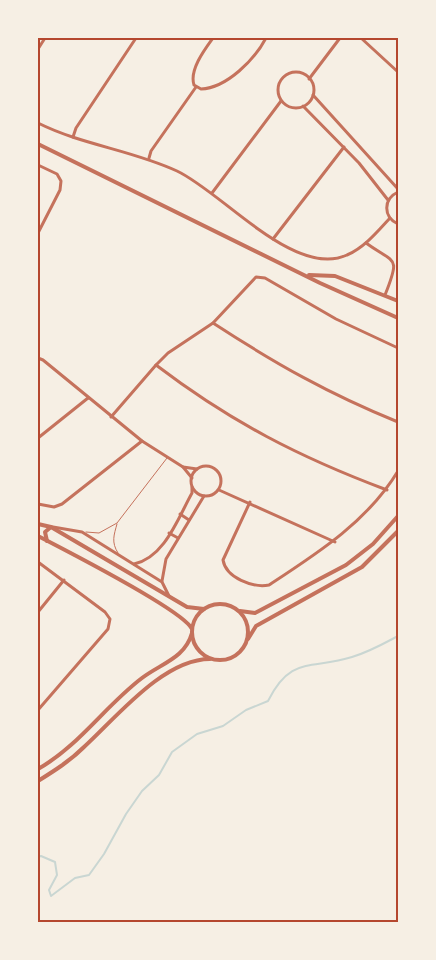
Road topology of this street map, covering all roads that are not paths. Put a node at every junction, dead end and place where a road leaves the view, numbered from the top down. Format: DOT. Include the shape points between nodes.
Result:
graph roads {
  1 [pos="45,38"];
  2 [pos="136,38"];
  3 [pos="213,38"];
  4 [pos="266,38"];
  5 [pos="340,38"];
  6 [pos="361,38"];
  7 [pos="38,50"];
  8 [pos="398,72"];
  9 [pos="309,79"];
  10 [pos="196,87"];
  11 [pos="313,95"];
  12 [pos="281,101"];
  13 [pos="303,106"];
  14 [pos="38,123"];
  15 [pos="73,137"];
  16 [pos="38,144"];
  17 [pos="344,147"];
  18 [pos="149,158"];
  19 [pos="38,165"];
  20 [pos="398,190"];
  21 [pos="212,193"];
  22 [pos="388,200"];
  23 [pos="390,218"];
  24 [pos="398,224"];
  25 [pos="38,233"];
  26 [pos="273,239"];
  27 [pos="366,243"];
  28 [pos="307,275"];
  29 [pos="335,276"];
  30 [pos="332,288"];
  31 [pos="385,295"];
  32 [pos="398,301"];
  33 [pos="398,318"];
  34 [pos="213,323"];
  35 [pos="398,348"];
  36 [pos="38,358"];
  37 [pos="156,364"];
  38 [pos="88,398"];
  39 [pos="111,417"];
  40 [pos="398,422"];
  41 [pos="38,438"];
  42 [pos="142,441"];
  43 [pos="167,458"];
  44 [pos="183,467"];
  45 [pos="198,469"];
  46 [pos="398,471"];
  47 [pos="192,478"];
  48 [pos="192,486"];
  49 [pos="219,490"];
  50 [pos="387,490"];
  51 [pos="204,496"];
  52 [pos="250,502"];
  53 [pos="38,504"];
  54 [pos="180,514"];
  55 [pos="398,516"];
  56 [pos="189,520"];
  57 [pos="117,523"];
  58 [pos="38,524"];
  59 [pos="51,527"];
  60 [pos="398,531"];
  61 [pos="82,532"];
  62 [pos="169,533"];
  63 [pos="38,536"];
  64 [pos="178,538"];
  65 [pos="47,541"];
  66 [pos="335,542"];
  67 [pos="120,556"];
  68 [pos="38,562"];
  69 [pos="133,564"];
  70 [pos="64,580"];
  71 [pos="162,582"];
  72 [pos="169,596"];
  73 [pos="204,609"];
  74 [pos="240,611"];
  75 [pos="38,612"];
  76 [pos="192,631"];
  77 [pos="248,639"];
  78 [pos="210,658"];
  79 [pos="38,710"];
  80 [pos="38,769"];
  81 [pos="38,781"];
  1 -- 7 [label="street"];
  2 -- 15 [label="street"];
  3 -- 10 [label="street" via="196,68 193,79"];
  4 -- 10 [label="street" via="252,58 232,76 207,89"];
  5 -- 9 [label="street"];
  6 -- 8 [label="street"];
  9 -- 11 [label="street"];
  9 -- 12 [label="street" via="294,73 284,78 278,87"];
  10 -- 18 [label="street"];
  11 -- 13 [label="street"];
  11 -- 20 [label="street"];
  12 -- 13 [label="street" via="293,108"];
  12 -- 21 [label="street"];
  13 -- 17 [label="street"];
  14 -- 15 [label="street"];
  15 -- 18 [label="street"];
  16 -- 28 [label="street"];
  17 -- 22 [label="street"];
  17 -- 26 [label="street"];
  18 -- 21 [label="street" via="180,172"];
  19 -- 25 [label="street" via="57,174 61,181 60,190"];
  20 -- 22 [label="street"];
  21 -- 26 [label="street"];
  22 -- 23 [label="street" via="386,209"];
  23 -- 24 [label="street"];
  23 -- 27 [label="street"];
  26 -- 27 [label="street" via="315,258 348,255"];
  27 -- 31 [label="street" via="386,254 392,262 394,272"];
  28 -- 29 [label="street"];
  28 -- 30 [label="street"];
  29 -- 30 [label="street"];
  29 -- 31 [label="street"];
  30 -- 33 [label="street"];
  31 -- 32 [label="street"];
  34 -- 35 [label="street" via="256,277 265,278 336,319"];
  34 -- 37 [label="street"];
  34 -- 40 [label="street" via="278,366"];
  36 -- 38 [label="street"];
  37 -- 39 [label="street"];
  37 -- 50 [label="street" via="196,396 240,424 329,468"];
  38 -- 39 [label="street"];
  38 -- 41 [label="street"];
  39 -- 42 [label="street"];
  42 -- 43 [label="street"];
  42 -- 53 [label="street" via="62,504 54,507"];
  43 -- 44 [label="street"];
  43 -- 57 [label="lane"];
  44 -- 45 [label="street"];
  44 -- 47 [label="street"];
  45 -- 47 [label="street"];
  45 -- 49 [label="street" via="210,466 218,471 222,480"];
  46 -- 50 [label="street"];
  47 -- 48 [label="street"];
  48 -- 51 [label="street"];
  48 -- 54 [label="street" via="192,493"];
  49 -- 51 [label="street"];
  49 -- 52 [label="street"];
  50 -- 66 [label="street"];
  51 -- 56 [label="street"];
  52 -- 66 [label="street"];
  52 -- 66 [label="street" via="223,560 224,569 230,574 258,587 269,585"];
  54 -- 56 [label="street"];
  54 -- 62 [label="street"];
  55 -- 74 [label="street" via="374,544 346,565 255,613"];
  56 -- 64 [label="street"];
  57 -- 61 [label="lane" via="99,533"];
  57 -- 67 [label="lane" via="113,537"];
  58 -- 59 [label="street"];
  59 -- 61 [label="street"];
  59 -- 65 [label="street" via="45,532"];
  59 -- 72 [label="street"];
  60 -- 77 [label="street" via="362,567 256,626"];
  61 -- 67 [label="street"];
  62 -- 64 [label="street"];
  62 -- 69 [label="street" via="156,554 145,562"];
  63 -- 65 [label="street"];
  64 -- 71 [label="street" via="166,559"];
  65 -- 76 [label="street" via="171,610 189,623"];
  67 -- 69 [label="street"];
  68 -- 70 [label="street"];
  69 -- 71 [label="street"];
  70 -- 75 [label="street"];
  70 -- 79 [label="street" via="110,619 108,629"];
  71 -- 72 [label="street"];
  72 -- 73 [label="street" via="187,607"];
  73 -- 74 [label="street" via="222,603"];
  73 -- 76 [label="street" via="194,621"];
  74 -- 77 [label="street" via="248,624"];
  76 -- 78 [label="street" via="197,648"];
  76 -- 80 [label="street" via="189,645 181,654 143,677 115,700 76,741"];
  77 -- 78 [label="street" via="237,655 219,660"];
  78 -- 81 [label="street" via="200,658 158,680 130,701 85,747"];
}
